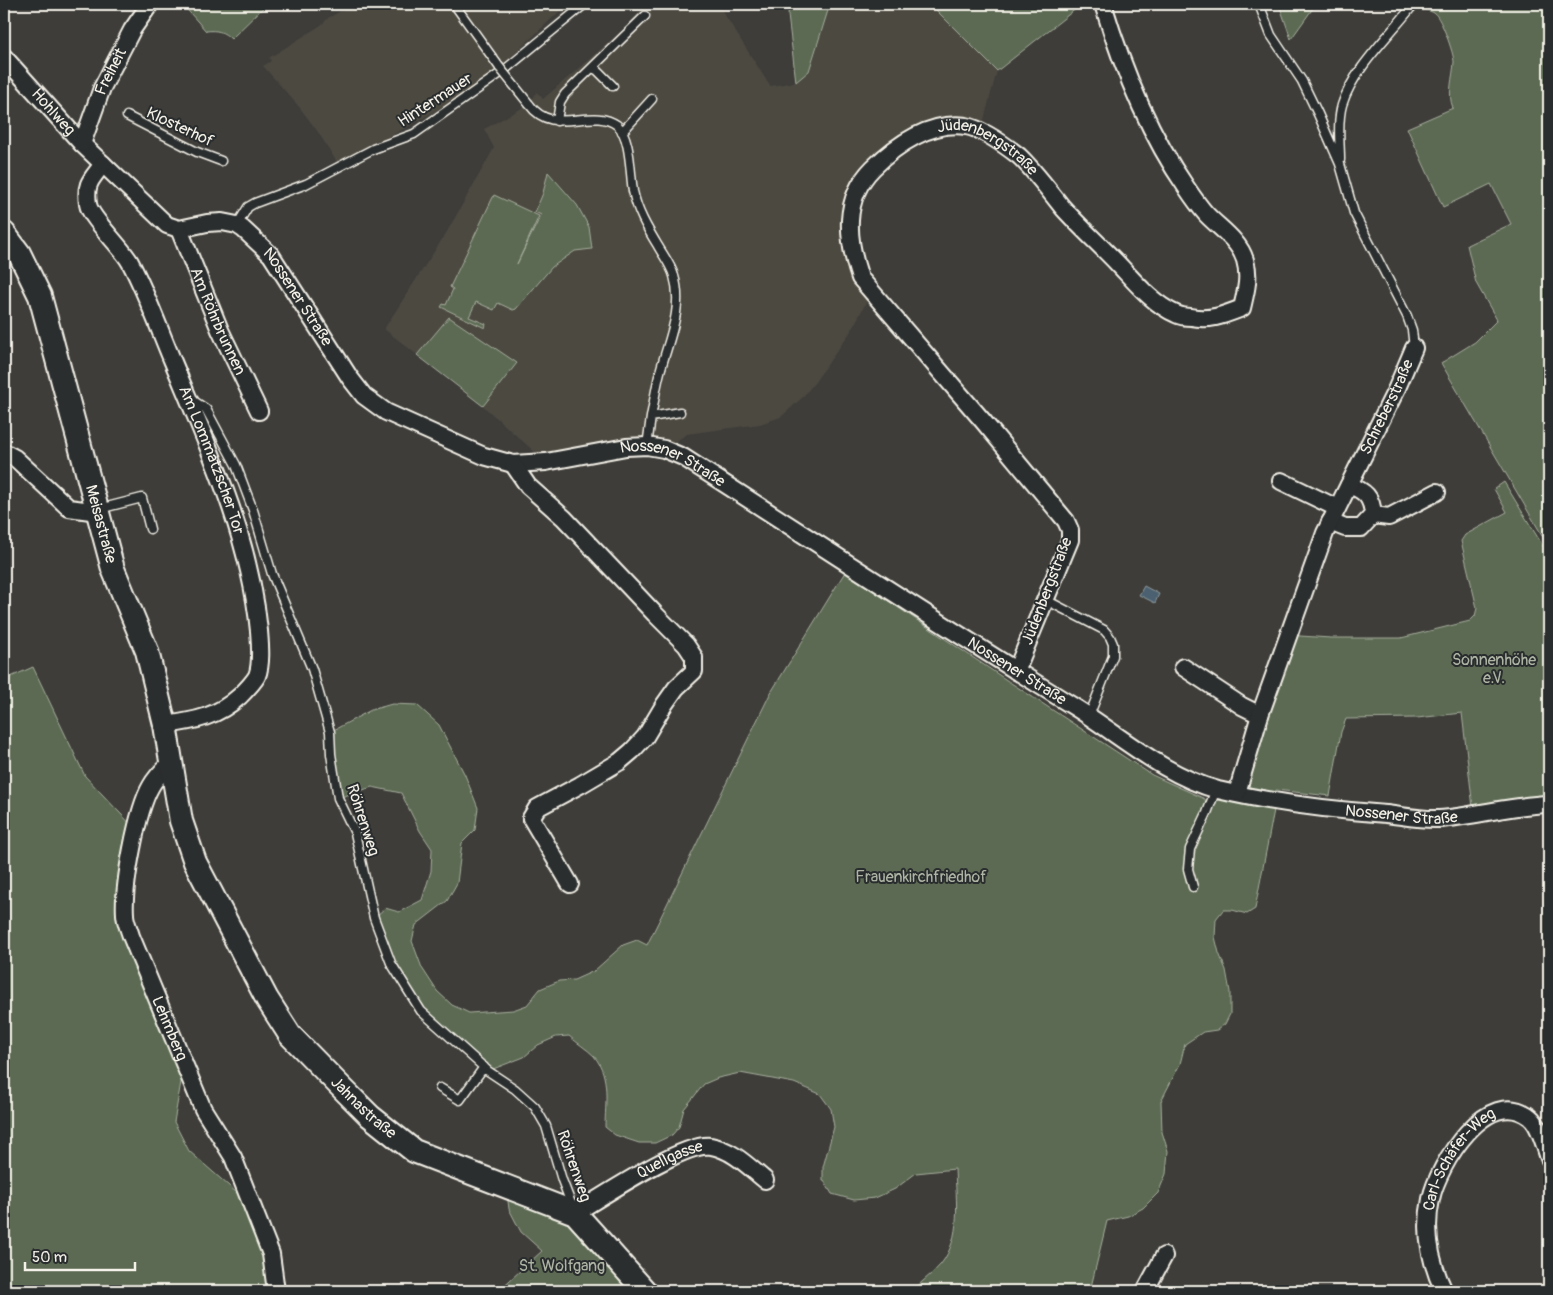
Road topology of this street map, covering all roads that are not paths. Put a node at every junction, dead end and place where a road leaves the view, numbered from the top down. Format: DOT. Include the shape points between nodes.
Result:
graph roads {
  1 [pos="147,4"];
  2 [pos="454,4"];
  3 [pos="585,4"];
  4 [pos="1103,4"];
  5 [pos="1259,4"];
  6 [pos="1414,4"];
  7 [pos="645,16"];
  8 [pos="4,57"];
  9 [pos="592,68"];
  10 [pos="613,86"];
  11 [pos="652,99"];
  12 [pos="127,116"];
  13 [pos="557,121"];
  14 [pos="622,132"];
  15 [pos="82,144"];
  16 [pos="221,161"];
  17 [pos="103,164"];
  18 [pos="1340,164"];
  19 [pos="237,225"];
  20 [pos="179,229"];
  21 [pos="4,233"];
  22 [pos="1414,348"];
  23 [pos="188,397"];
  24 [pos="259,410"];
  25 [pos="680,412"];
  26 [pos="651,417"];
  27 [pos="647,446"];
  28 [pos="4,452"];
  29 [pos="513,464"];
  30 [pos="1281,480"];
  31 [pos="1350,485"];
  32 [pos="1436,492"];
  33 [pos="98,511"];
  34 [pos="1334,515"];
  35 [pos="1373,515"];
  36 [pos="150,529"];
  37 [pos="1046,600"];
  38 [pos="1183,667"];
  39 [pos="1016,671"];
  40 [pos="1260,715"];
  41 [pos="1089,716"];
  42 [pos="165,725"];
  43 [pos="171,762"];
  44 [pos="1216,789"];
  45 [pos="1237,794"];
  46 [pos="1549,804"];
  47 [pos="181,821"];
  48 [pos="570,884"];
  49 [pos="1194,887"];
  50 [pos="484,1067"];
  51 [pos="440,1088"];
  52 [pos="1549,1158"];
  53 [pos="765,1180"];
  54 [pos="575,1213"];
  55 [pos="1164,1256"];
  56 [pos="276,1291"];
  57 [pos="645,1291"];
  58 [pos="1145,1291"];
  59 [pos="1444,1291"];
  1 -- 15 [label="street, Freiheit" via="102,88 102,102"];
  2 -- 13 [label="lane, bridge" via="534,111"];
  3 -- 19 [label="lane, Hintermauer" via="502,72 414,134 373,149 306,184 255,203 248,207"];
  4 -- 37 [label="street, Jüdenbergstraße" via="1112,36 1167,158 1206,214 1230,236 1245,258 1248,280 1242,308 1217,318 1202,319 1177,315 1157,302 1072,218 1019,157 981,131 967,126 929,130 898,146 868,173 850,210 852,255 860,278 1066,521 1070,540"];
  5 -- 18 [label="lane, Schreberstraße" via="1271,35 1302,81"];
  6 -- 18 [label="lane" via="1349,88 1342,107"];
  7 -- 9 [label="lane"];
  8 -- 15 [label="street, Hohlweg"];
  9 -- 10 [label="lane"];
  9 -- 13 [label="lane" via="565,94 560,102"];
  11 -- 14 [label="lane"];
  12 -- 16 [label="lane, Klosterhof"];
  13 -- 14 [label="lane" via="608,120"];
  14 -- 26 [label="lane" via="641,217 674,276 677,296 676,318"];
  15 -- 17 [label="street"];
  17 -- 20 [label="street" via="167,225"];
  17 -- 23 [label="street, Am Lommatzscher Tor" via="88,185 88,206 129,261"];
  18 -- 22 [label="lane, Schreberstraße" via="1354,213 1407,316"];
  19 -- 20 [label="street" via="207,223"];
  19 -- 29 [label="street, Nossener Straße" via="271,255 364,396 386,412 484,456"];
  20 -- 24 [label="street, Am Röhrbrunnen" via="220,330"];
  21 -- 33 [label="street, Meisastraße" via="19,253 40,296"];
  22 -- 31 [label="street, Schreberstraße"];
  23 -- 42 [label="street, Am Lommatzscher Tor" via="218,471 245,553 256,604 260,657 257,675 249,688 232,703 214,715"];
  23 -- 50 [label="lane, Röhrenweg" via="206,408 236,465 272,574 312,669 330,732 338,798 356,833 374,918 391,963 421,1011"];
  25 -- 26 [label="lane"];
  26 -- 27 [label="lane"];
  27 -- 29 [label="street, Nossener Straße"];
  27 -- 39 [label="street, Nossener Straße" via="683,457"];
  28 -- 33 [label="street" via="15,458 69,508"];
  29 -- 48 [label="street" via="528,486 564,518 674,632 694,658 694,671 676,688 645,737 632,751 619,762 537,808 531,818"];
  30 -- 34 [label="street"];
  31 -- 34 [label="street, Schreberstraße"];
  31 -- 35 [label="street" via="1363,490 1372,504"];
  32 -- 35 [label="street" via="1389,517"];
  33 -- 36 [label="lane" via="142,498"];
  33 -- 42 [label="street, Meisastraße" via="113,569 148,651"];
  34 -- 35 [label="street" via="1345,528 1361,528"];
  34 -- 40 [label="street, Schreberstraße" via="1314,561"];
  37 -- 39 [label="street, Jüdenbergstraße"];
  37 -- 41 [label="lane" via="1104,630 1113,644 1113,656"];
  38 -- 40 [label="street"];
  39 -- 41 [label="street, Nossener Straße"];
  40 -- 45 [label="street, Schreberstraße"];
  41 -- 44 [label="street, Nossener Straße" via="1157,762"];
  42 -- 43 [label="street, Meisastraße"];
  43 -- 47 [label="street, Meisastraße"];
  43 -- 56 [label="street, Lehmberg" via="151,786 136,830 125,916 130,936 203,1109 240,1174 271,1254"];
  44 -- 45 [label="street, Nossener Straße"];
  44 -- 49 [label="lane" via="1190,849 1188,869"];
  45 -- 46 [label="street, Nossener Straße" via="1303,807 1436,819"];
  47 -- 54 [label="street, Jahnastraße" via="194,862 267,999 290,1035 370,1116 414,1151"];
  50 -- 51 [label="lane" via="460,1100"];
  50 -- 54 [label="lane, Röhrenweg" via="535,1107 546,1126"];
  52 -- 59 [label="street, Carl-Schäfer-Weg" via="1532,1118 1513,1110 1490,1115 1463,1136 1442,1167 1431,1198 1427,1236 1434,1269"];
  53 -- 54 [label="street, Quellgasse" via="729,1151 709,1145 668,1158"];
  54 -- 57 [label="street, Jahnastraße"];
  55 -- 58 [label="street"];
}
